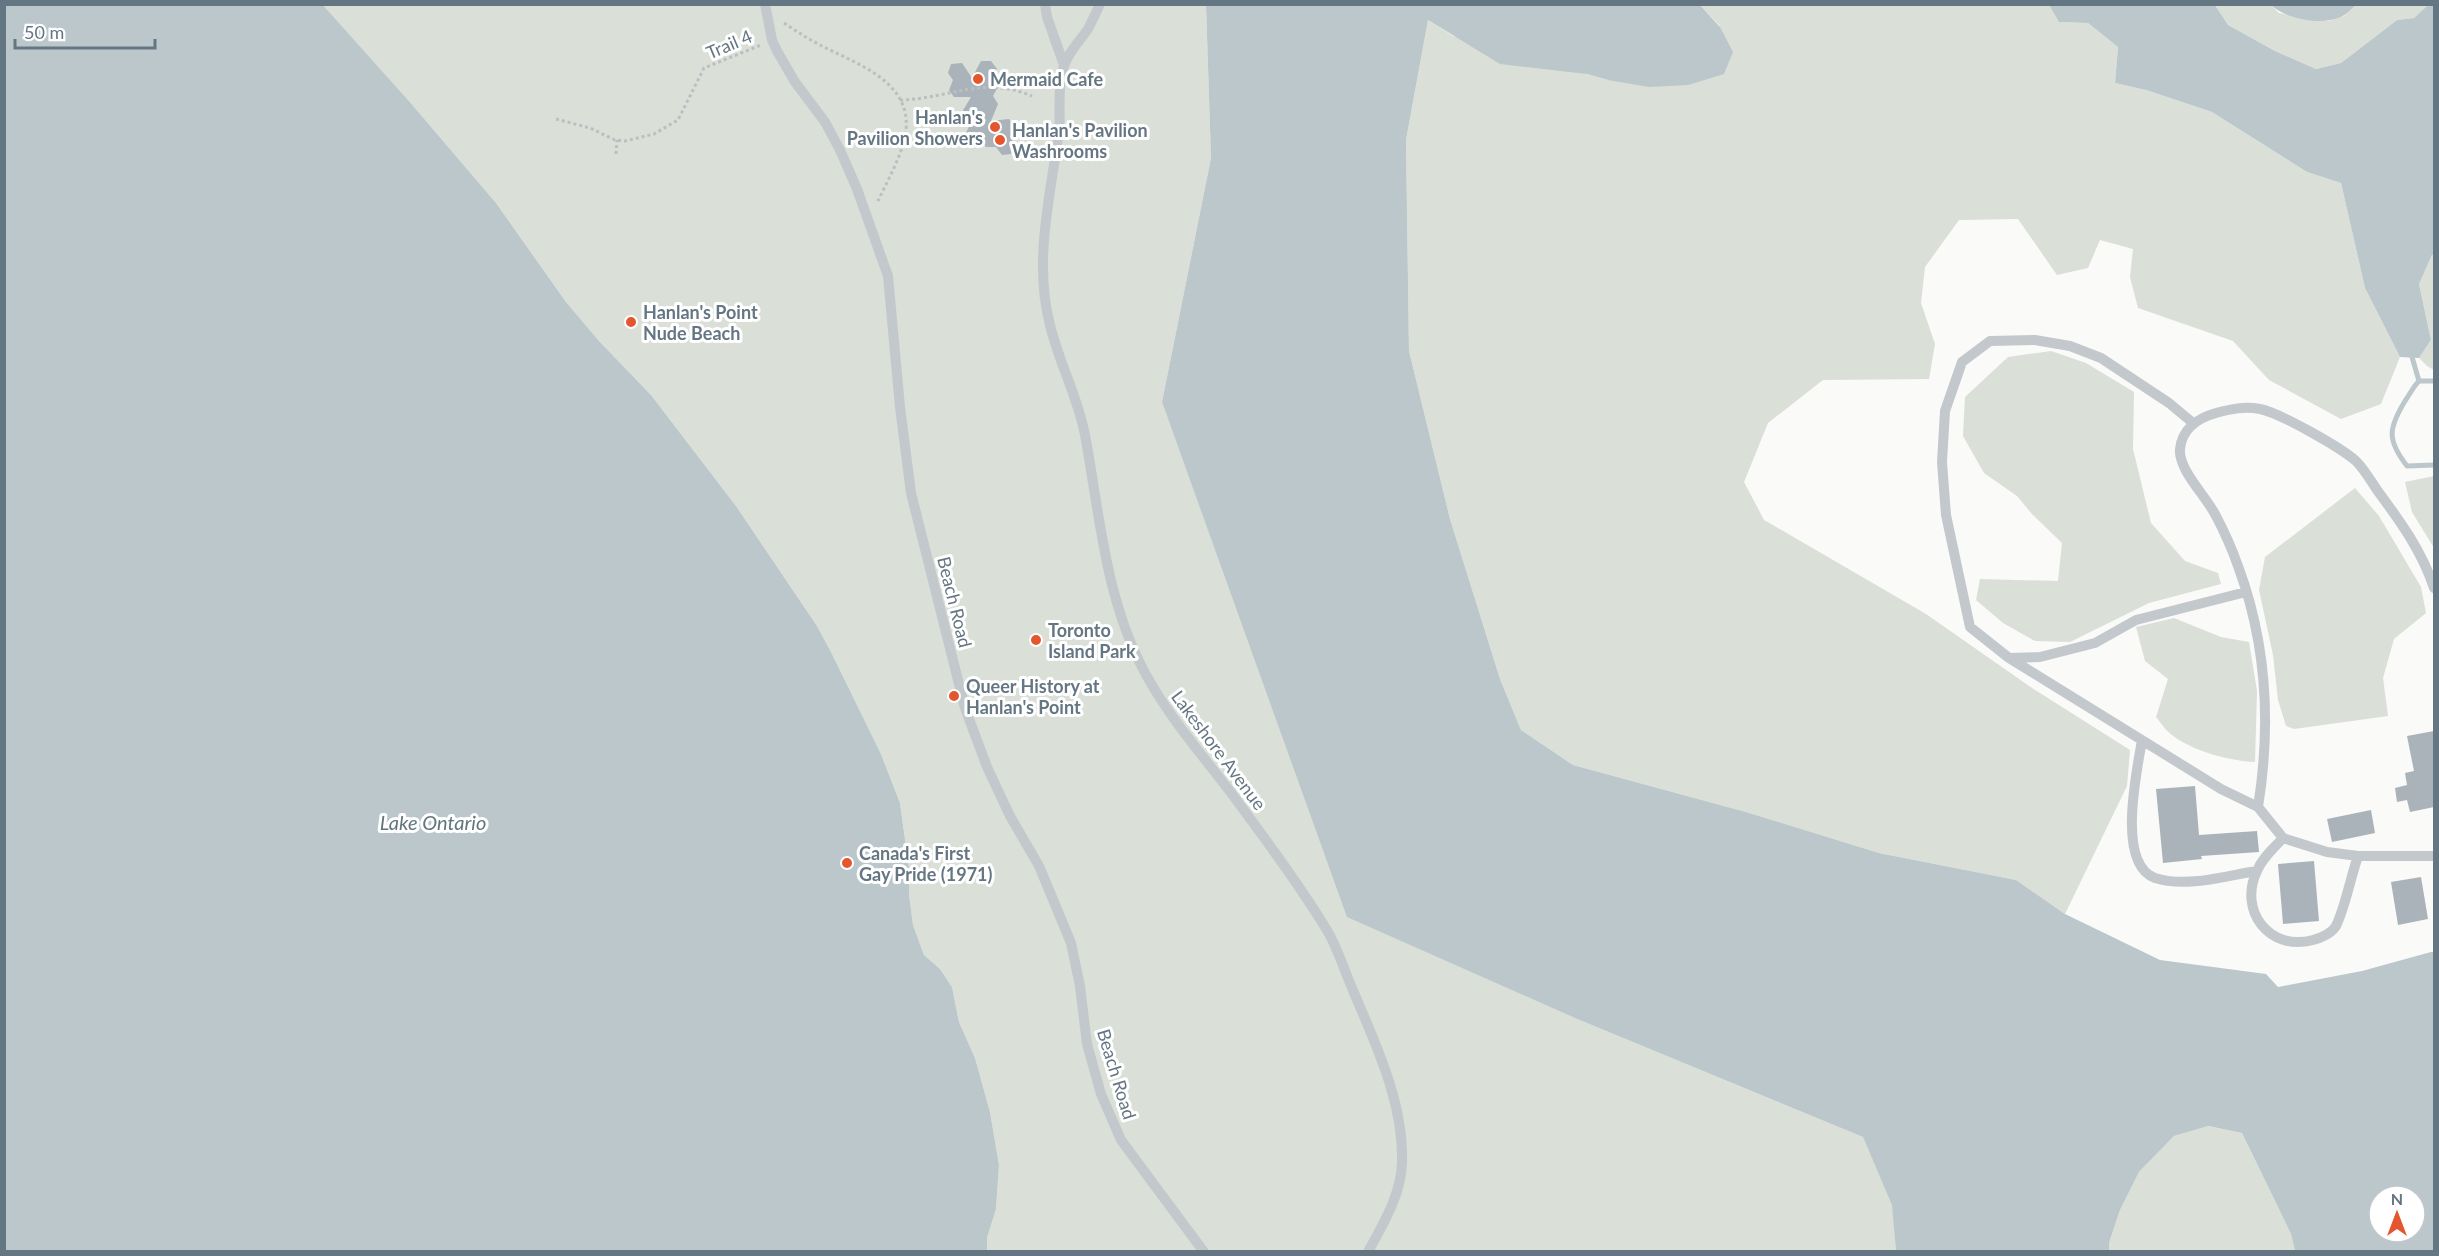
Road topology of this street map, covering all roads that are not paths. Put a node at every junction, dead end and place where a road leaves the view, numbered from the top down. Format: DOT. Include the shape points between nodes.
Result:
graph roads {
  1 [pos="1045,4"];
  2 [pos="1100,4"];
  3 [pos="766,9"];
  4 [pos="1064,65"];
  5 [pos="2193,423"];
  6 [pos="2434,588"];
  7 [pos="2246,592"];
  8 [pos="2009,658"];
  9 [pos="2142,740"];
  10 [pos="2258,807"];
  11 [pos="2283,838"];
  12 [pos="2358,856"];
  13 [pos="2434,856"];
  14 [pos="2256,871"];
  15 [pos="1204,1251"];
  16 [pos="1368,1251"];
  1 -- 4 [label="lane, Lakeshore Avenue"];
  2 -- 4 [label="lane, Lakeshore Avenue"];
  3 -- 15 [label="lane, Beach Road" via="772,40 840,150 888,276 911,493 965,708 987,767 1039,866 1071,943 1087,1044 1101,1094 1121,1140"];
  4 -- 16 [label="lane, Lakeshore Avenue" via="1043,239 1043,283 1050,326 1084,430 1112,591 1126,636 1171,717 1243,807 1329,934 1377,1048 1393,1095 1402,1166 1389,1211"];
  5 -- 6 [label="lane" via="2236,408 2262,409 2356,461 2408,532"];
  5 -- 7 [label="lane" via="2183,437 2181,463 2216,514"];
  5 -- 8 [label="lane" via="2101,358 2070,346 2035,340 1990,341 1962,362 1945,411 1942,462 1946,515 1970,627"];
  7 -- 8 [label="lane" via="2136,620 2094,643 2040,657"];
  7 -- 10 [label="lane" via="2264,670 2265,760"];
  8 -- 9 [label="lane"];
  9 -- 10 [label="lane"];
  9 -- 14 [label="lane" via="2132,829 2141,868 2154,878 2180,882"];
  10 -- 11 [label="lane"];
  11 -- 12 [label="lane" via="2327,852"];
  11 -- 14 [label="lane"];
  12 -- 13 [label="lane"];
  12 -- 14 [label="lane" via="2335,928 2321,938 2300,944 2276,939 2257,919 2252,900"];
}
